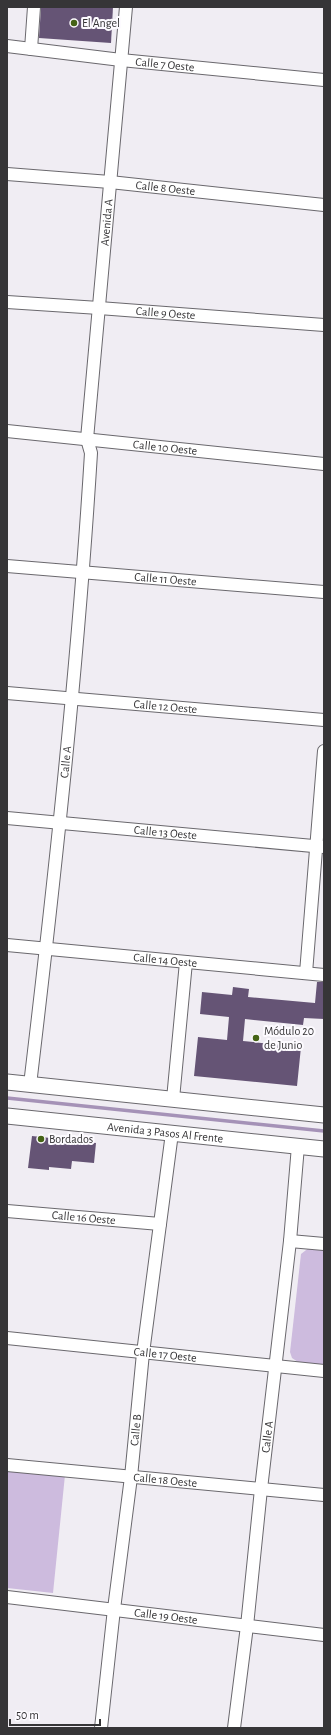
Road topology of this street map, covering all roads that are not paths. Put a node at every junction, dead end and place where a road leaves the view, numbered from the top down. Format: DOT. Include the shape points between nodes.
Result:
graph roads {
  1 [pos="34,7"];
  2 [pos="126,7"];
  3 [pos="7,46"];
  4 [pos="31,49"];
  5 [pos="122,60"];
  6 [pos="324,80"];
  7 [pos="7,174"];
  8 [pos="110,182"];
  9 [pos="324,205"];
  10 [pos="7,302"];
  11 [pos="99,308"];
  12 [pos="324,325"];
  13 [pos="7,431"];
  14 [pos="87,439"];
  15 [pos="324,464"];
  16 [pos="7,566"];
  17 [pos="84,572"];
  18 [pos="324,592"];
  19 [pos="7,693"];
  20 [pos="71,699"];
  21 [pos="324,720"];
  22 [pos="324,751"];
  23 [pos="7,818"];
  24 [pos="59,823"];
  25 [pos="320,847"];
  26 [pos="7,945"];
  27 [pos="46,949"];
  28 [pos="186,962"];
  29 [pos="306,973"];
  30 [pos="324,975"];
  31 [pos="7,1082"];
  32 [pos="30,1084"];
  33 [pos="173,1099"];
  34 [pos="324,1115"];
  35 [pos="7,1116"];
  36 [pos="172,1133"];
  37 [pos="298,1146"];
  38 [pos="324,1149"];
  39 [pos="7,1211"];
  40 [pos="160,1224"];
  41 [pos="290,1241"];
  42 [pos="324,1244"];
  43 [pos="7,1338"];
  44 [pos="143,1353"];
  45 [pos="276,1367"];
  46 [pos="324,1371"];
  47 [pos="7,1465"];
  48 [pos="131,1477"];
  49 [pos="261,1489"];
  50 [pos="324,1495"];
  51 [pos="7,1597"];
  52 [pos="114,1609"];
  53 [pos="247,1626"];
  54 [pos="324,1635"];
  55 [pos="101,1728"];
  56 [pos="234,1728"];
  1 -- 4 [label="street"];
  2 -- 5 [label="street, Avenida A"];
  3 -- 4 [label="street, Calle 7 Oeste"];
  4 -- 5 [label="street, Calle 7 Oeste"];
  5 -- 6 [label="street, Calle 7 Oeste"];
  5 -- 8 [label="street, Avenida A"];
  7 -- 8 [label="street, Calle 8 Oeste"];
  8 -- 9 [label="street, Calle 8 Oeste"];
  8 -- 11 [label="street, Avenida A"];
  10 -- 11 [label="street, Calle 9 Oeste"];
  11 -- 12 [label="street, Calle 9 Oeste"];
  11 -- 14 [label="street, Avenida A"];
  13 -- 14 [label="street, Calle 10 Oeste"];
  14 -- 15 [label="street, Calle 10 Oeste"];
  14 -- 17 [label="street, Calle A" via="91,453"];
  16 -- 17 [label="street, Calle 11 Oeste"];
  17 -- 18 [label="street, Calle 11 Oeste"];
  17 -- 20 [label="street, Calle A"];
  19 -- 20 [label="street, Calle 12 Oeste"];
  20 -- 21 [label="street, Calle 12 Oeste"];
  20 -- 24 [label="street, Calle A"];
  22 -- 25 [label="street"];
  23 -- 24 [label="street, Calle 13 Oeste"];
  24 -- 25 [label="street, Calle 13 Oeste"];
  24 -- 27 [label="street, Calle A"];
  25 -- 29 [label="street"];
  26 -- 27 [label="street, Calle 14 Oeste"];
  27 -- 28 [label="street, Calle 14 Oeste"];
  27 -- 32 [label="street, Calle A"];
  28 -- 29 [label="street, Calle 14 Oeste"];
  28 -- 33 [label="street"];
  29 -- 30 [label="street, Calle 14 Oeste"];
  31 -- 32 [label="main road"];
  32 -- 33 [label="main road"];
  33 -- 34 [label="main road"];
  35 -- 36 [label="main road, Avenida 3 Pasos Al Frente"];
  36 -- 37 [label="main road, Avenida 3 Pasos Al Frente"];
  36 -- 40 [label="street, Calle B"];
  37 -- 38 [label="main road, Avenida 3 Pasos Al Frente"];
  37 -- 41 [label="street, Calle A"];
  39 -- 40 [label="street, Calle 16 Oeste"];
  40 -- 44 [label="street, Calle B"];
  41 -- 42 [label="street"];
  41 -- 45 [label="street, Calle A"];
  43 -- 44 [label="street, Calle 17 Oeste"];
  44 -- 45 [label="street, Calle 17 Oeste"];
  44 -- 48 [label="street, Calle B"];
  45 -- 46 [label="street, Calle 17 Oeste"];
  45 -- 49 [label="street, Calle A"];
  47 -- 48 [label="street, Calle 18 Oeste"];
  48 -- 49 [label="street, Calle 18 Oeste"];
  48 -- 52 [label="street, Calle B"];
  49 -- 50 [label="street, Calle 18 Oeste"];
  49 -- 53 [label="street, Calle A"];
  51 -- 52 [label="street, Calle 19 Oeste"];
  52 -- 53 [label="street, Calle 19 Oeste"];
  52 -- 55 [label="street, Calle B"];
  53 -- 54 [label="street, Calle 19 Oeste"];
  53 -- 56 [label="street, Calle A"];
}
